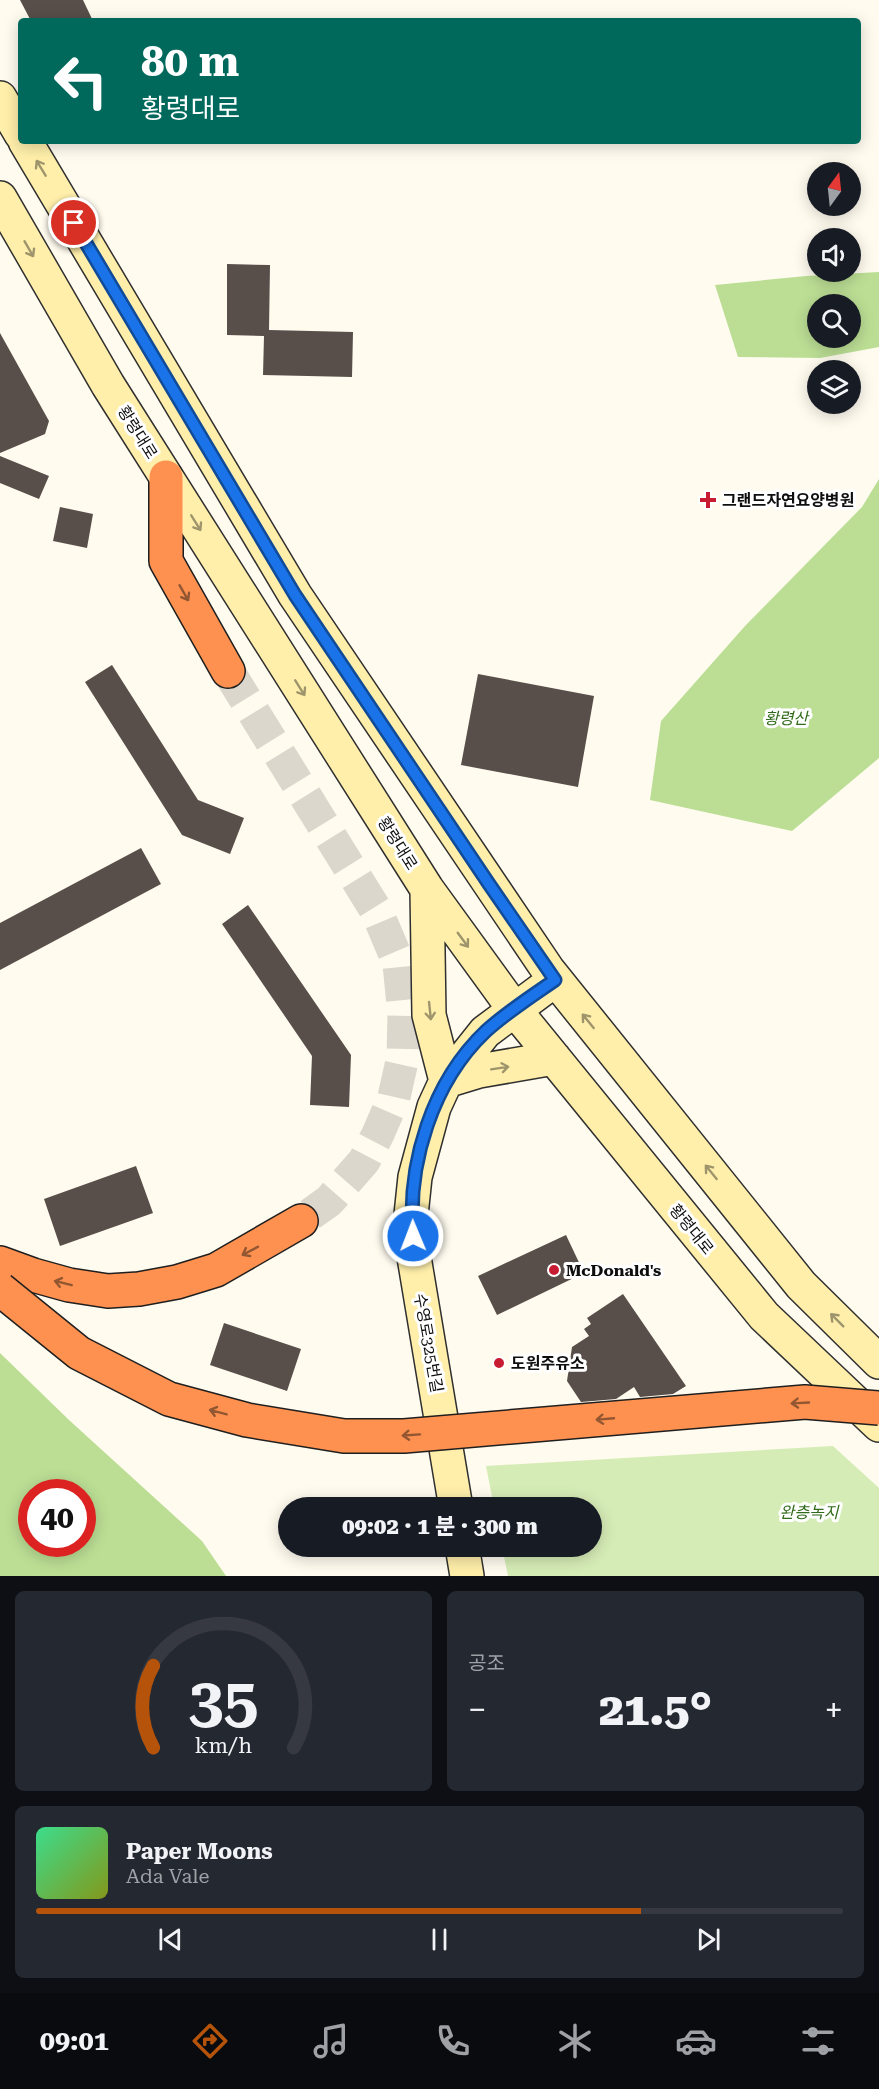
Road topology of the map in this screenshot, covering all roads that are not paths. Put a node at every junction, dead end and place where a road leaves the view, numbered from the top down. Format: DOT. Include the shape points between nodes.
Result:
graph roads {
  1 [pos="0,98"];
  2 [pos="18,129"];
  3 [pos="27,144"];
  4 [pos="0,198"];
  5 [pos="166,477"];
  6 [pos="228,671"];
  7 [pos="427,889"];
  8 [pos="555,980"];
  9 [pos="514,1009"];
  10 [pos="554,1058"];
  11 [pos="446,1081"];
  12 [pos="301,1221"];
  13 [pos="0,1263"];
  14 [pos="0,1289"];
  15 [pos="879,1362"];
  16 [pos="879,1408"];
  17 [pos="879,1425"];
  18 [pos="454,1497"];
  19 [pos="464,1557"];
  20 [pos="467,1576"];
  1 -- 2 [label="main road"];
  8 -- 3 [label="main road, one-way" via="295,595"];
  4 -- 5 [label="main road, 황령대로, one-way"];
  5 -- 6 [label="highway, one-way" via="166,561"];
  5 -- 7 [label="main road, 황령대로, one-way"];
  7 -- 9 [label="main road, 황령대로, one-way"];
  7 -- 11 [label="main road, one-way" via="429,1015"];
  8 -- 9 [label="main road, 수영로325번길"];
  15 -- 8 [label="main road, one-way" via="801,1285"];
  9 -- 10 [label="main road, 황령대로"];
  9 -- 11 [label="main road, 수영로325번길" via="485,1032"];
  11 -- 10 [label="main road, one-way"];
  10 -- 17 [label="main road, 황령대로" via="764,1316"];
  11 -- 18 [label="main road, 수영로325번길" via="425,1136 411,1215 414,1257"];
  12 -- 13 [label="highway, one-way" via="216,1270 139,1289 108,1291 69,1285"];
  16 -- 14 [label="highway, one-way, bridge" via="805,1402 404,1436 344,1436 247,1420 169,1399 79,1353"];
  19 -- 20 [label="main road"];
}
